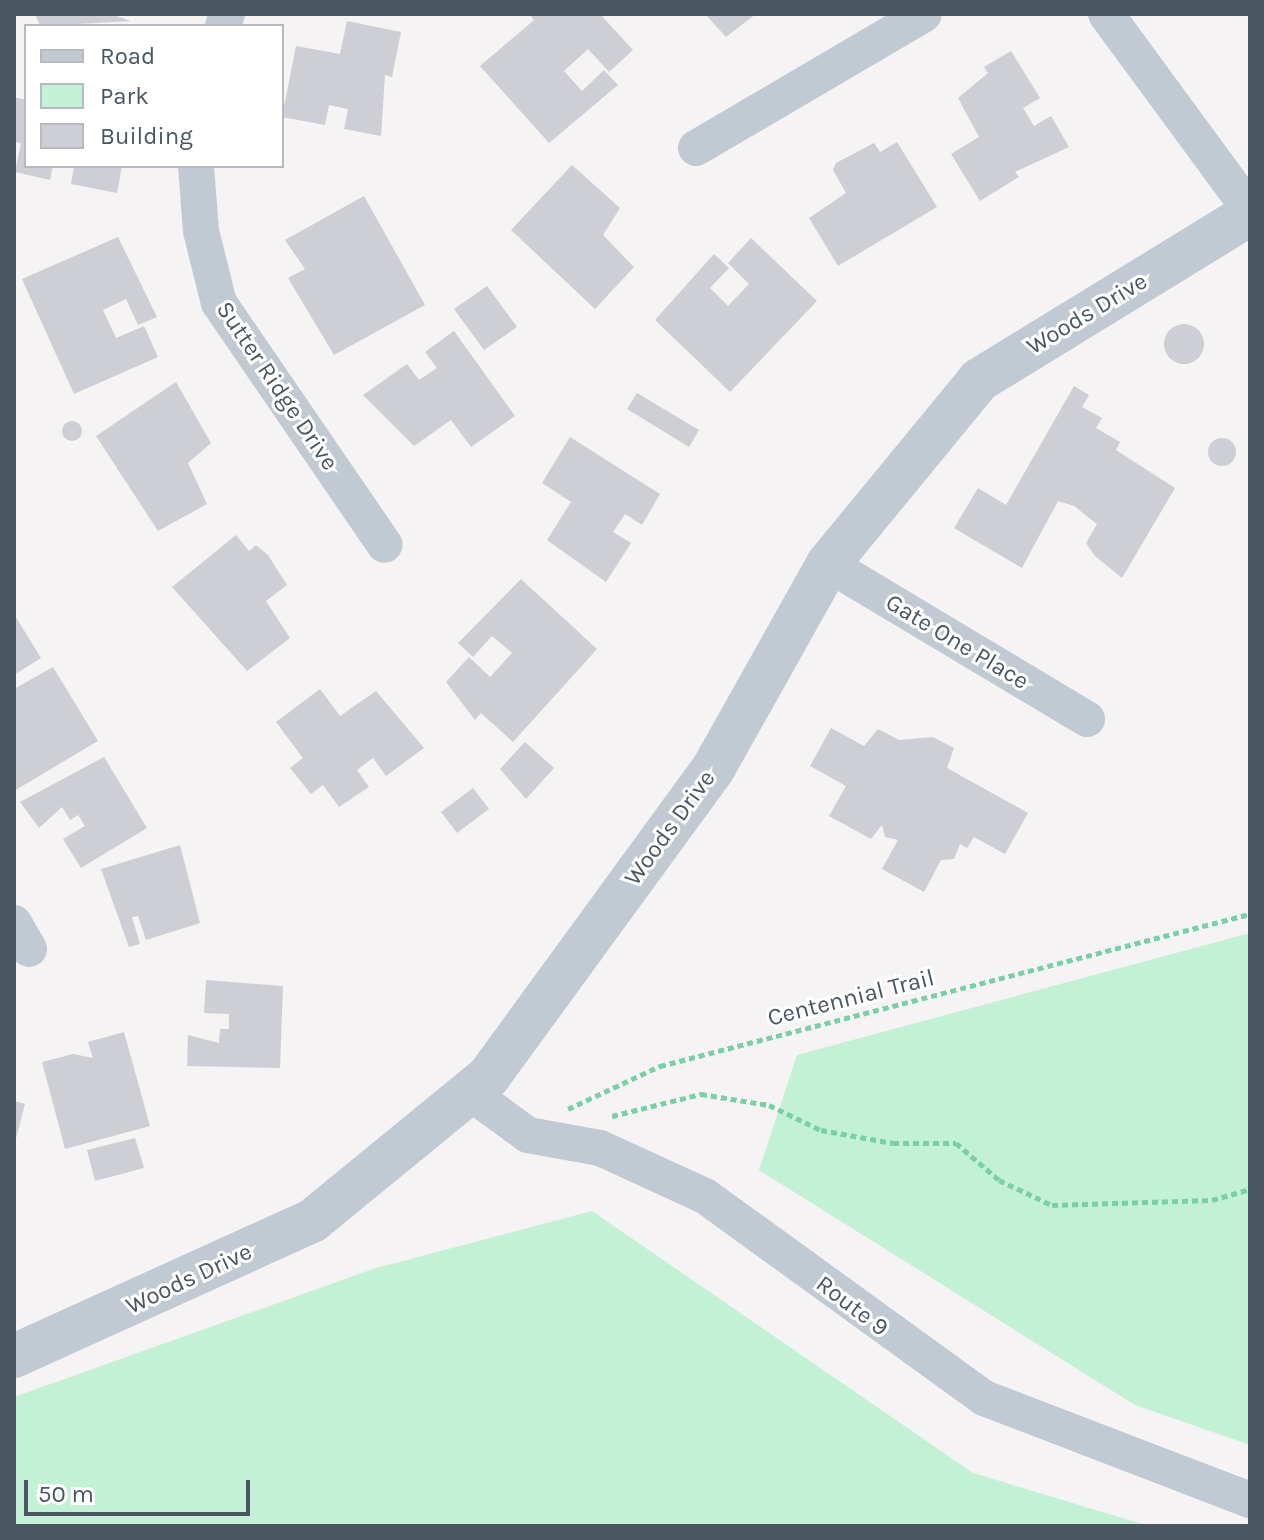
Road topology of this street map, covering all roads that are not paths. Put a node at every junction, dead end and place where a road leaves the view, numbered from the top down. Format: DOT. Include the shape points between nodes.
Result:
graph roads {
  1 [pos="924,14"];
  2 [pos="1106,14"];
  3 [pos="696,148"];
  4 [pos="196,168"];
  5 [pos="1250,212"];
  6 [pos="385,545"];
  7 [pos="828,564"];
  8 [pos="1087,719"];
  9 [pos="469,1092"];
  10 [pos="14,1356"];
  11 [pos="1250,1500"];
  1 -- 3 [label="street"];
  2 -- 5 [label="street"];
  4 -- 6 [label="street, Sutter Ridge Drive" via="201,231 219,303"];
  5 -- 7 [label="street, Woods Drive" via="979,380"];
  7 -- 8 [label="street, Gate One Place"];
  7 -- 9 [label="street, Woods Drive" via="713,769 489,1076"];
  9 -- 10 [label="street, Woods Drive" via="312,1221"];
  9 -- 11 [label="street, Route 9" via="528,1135 600,1148 705,1196 984,1398"];
}
